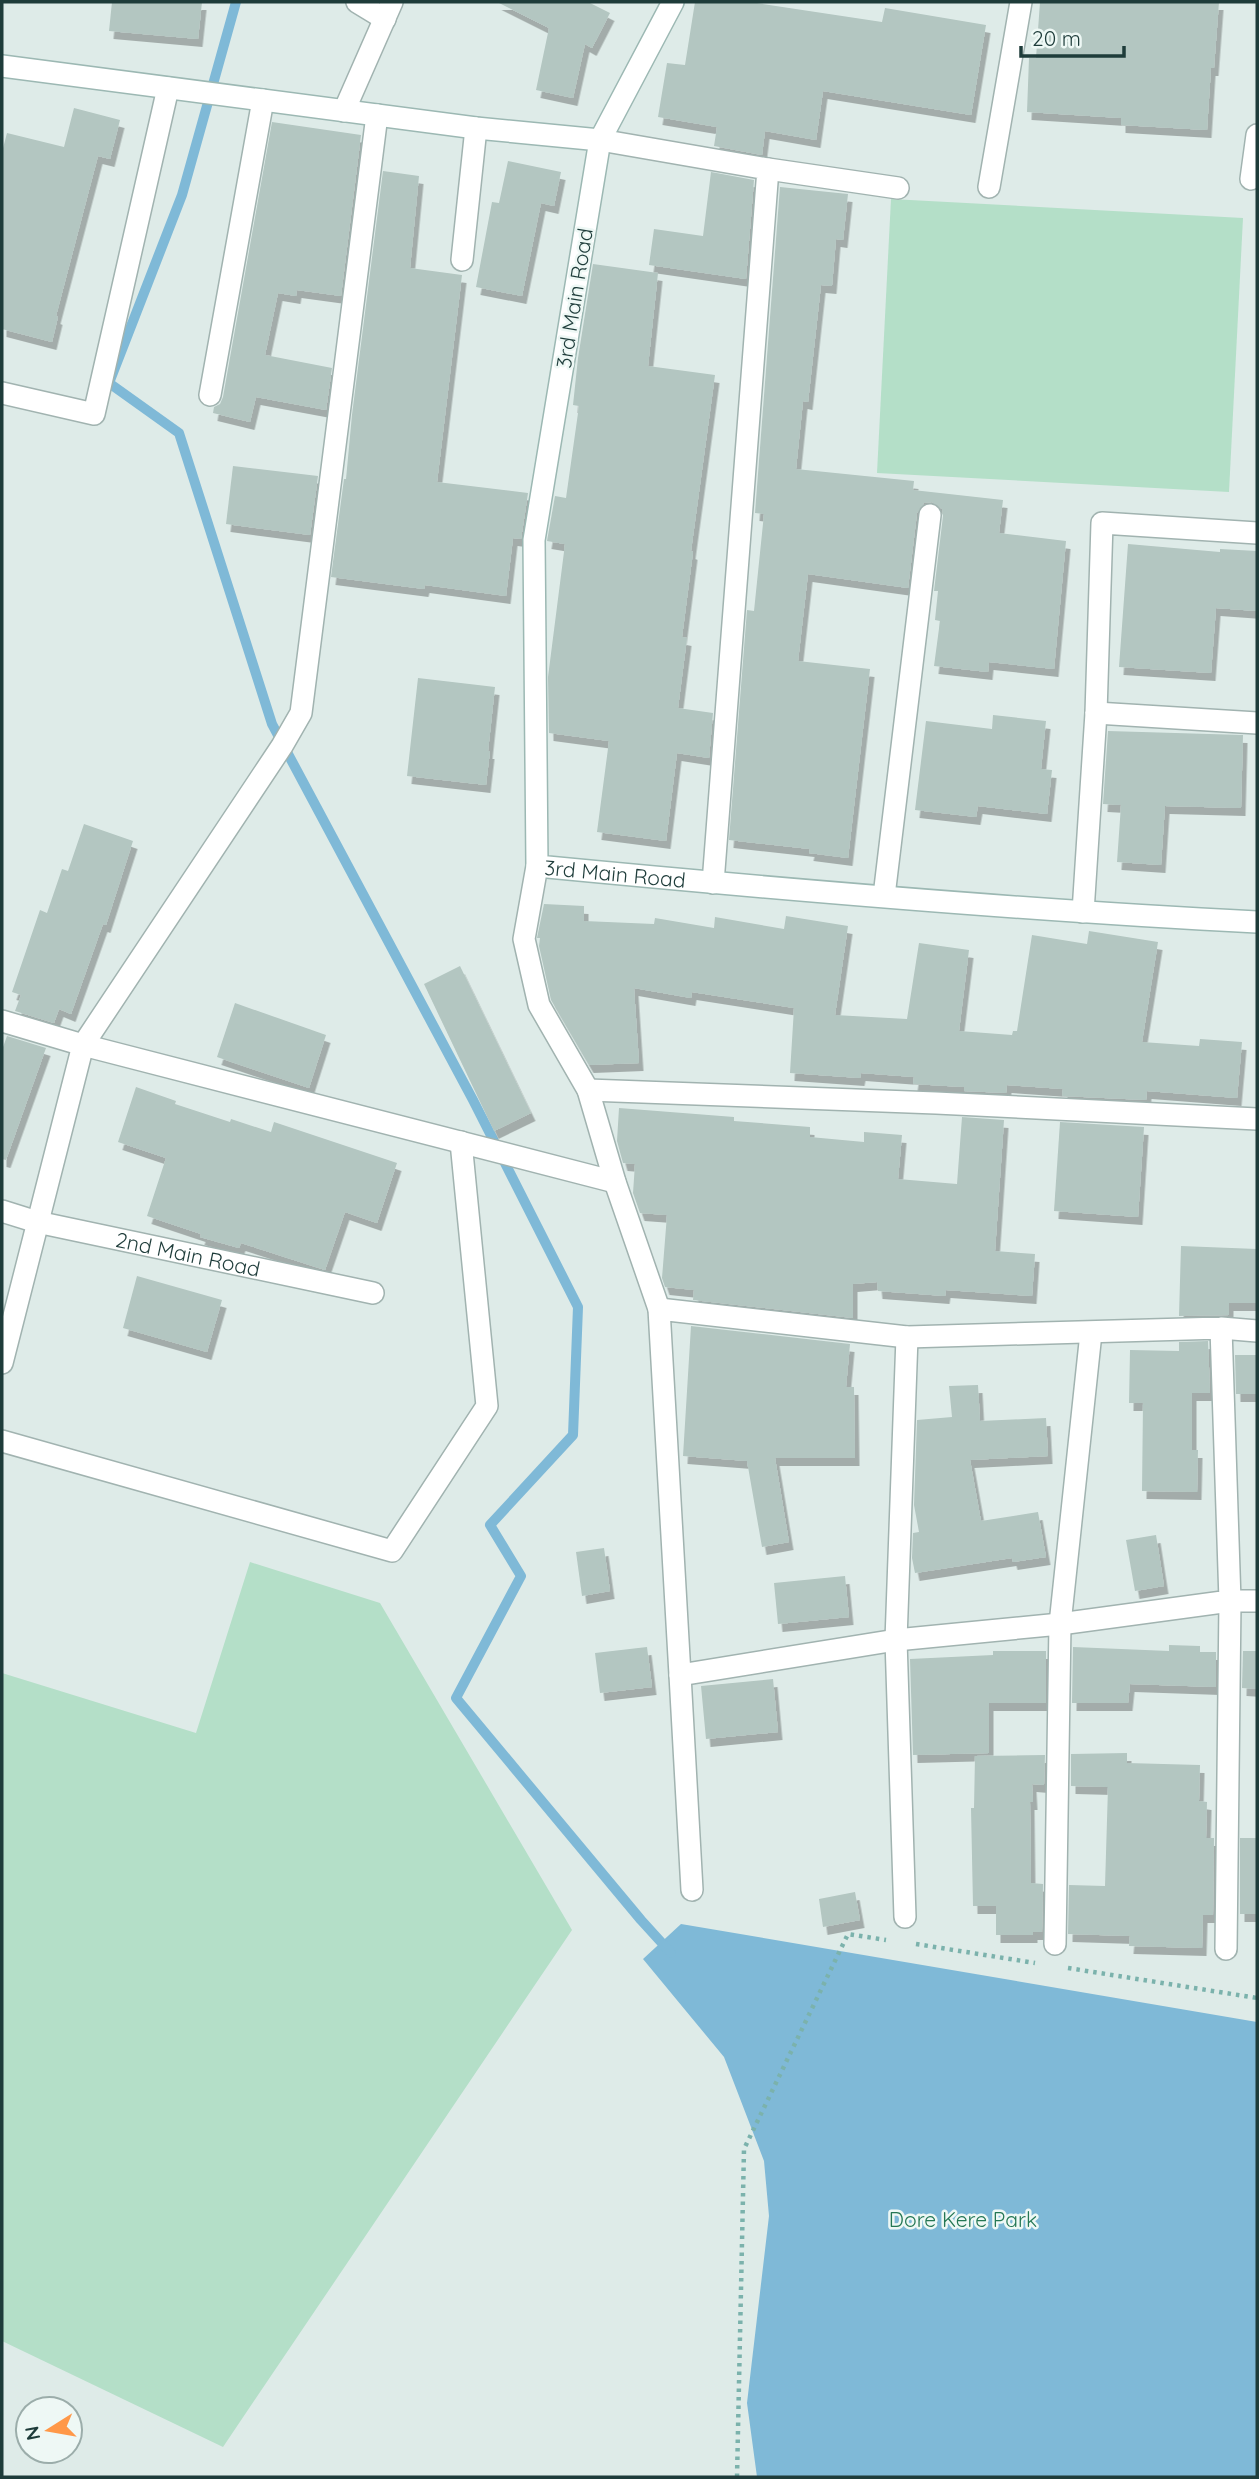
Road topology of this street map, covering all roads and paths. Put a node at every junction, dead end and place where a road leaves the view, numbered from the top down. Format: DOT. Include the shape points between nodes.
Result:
graph roads {
  1 [pos="358,2"];
  2 [pos="1021,2"];
  3 [pos="671,3"];
  4 [pos="388,10"];
  5 [pos="3,70"];
  6 [pos="168,88"];
  7 [pos="263,100"];
  8 [pos="344,111"];
  9 [pos="377,115"];
  10 [pos="476,128"];
  11 [pos="1257,135"];
  12 [pos="600,140"];
  13 [pos="768,169"];
  14 [pos="1251,179"];
  15 [pos="989,187"];
  16 [pos="898,188"];
  17 [pos="462,260"];
  18 [pos="2,393"];
  19 [pos="210,395"];
  20 [pos="930,515"];
  21 [pos="1257,533"];
  22 [pos="1096,713"];
  23 [pos="1257,723"];
  24 [pos="537,866"];
  25 [pos="713,883"];
  26 [pos="884,895"];
  27 [pos="1083,912"];
  28 [pos="1257,922"];
  29 [pos="2,1021"];
  30 [pos="83,1045"];
  31 [pos="588,1090"];
  32 [pos="1257,1119"];
  33 [pos="471,1145"];
  34 [pos="615,1182"];
  35 [pos="2,1211"];
  36 [pos="37,1222"];
  37 [pos="373,1293"];
  38 [pos="659,1309"];
  39 [pos="1222,1328"];
  40 [pos="1257,1331"];
  41 [pos="1091,1333"];
  42 [pos="907,1337"];
  43 [pos="2,1363"];
  44 [pos="2,1441"];
  45 [pos="1230,1601"];
  46 [pos="1257,1601"];
  47 [pos="1060,1624"];
  48 [pos="896,1640"];
  49 [pos="680,1675"];
  50 [pos="692,1890"];
  51 [pos="905,1917"];
  52 [pos="848,1934"];
  53 [pos="1055,1944"];
  54 [pos="1226,1949"];
  55 [pos="737,2477"];
  1 -- 4 [label="street"];
  2 -- 15 [label="street"];
  3 -- 12 [label="street, 3rd Main Road"];
  4 -- 8 [label="street"];
  5 -- 6 [label="street"];
  6 -- 7 [label="street"];
  6 -- 18 [label="street" via="94,414"];
  7 -- 8 [label="street"];
  7 -- 19 [label="street"];
  8 -- 9 [label="street"];
  9 -- 10 [label="street"];
  9 -- 30 [label="street" via="301,713"];
  10 -- 12 [label="street"];
  10 -- 17 [label="street"];
  11 -- 14 [label="street"];
  12 -- 13 [label="street"];
  12 -- 24 [label="street, 3rd Main Road" via="534,540"];
  13 -- 16 [label="street"];
  13 -- 25 [label="street"];
  20 -- 26 [label="street"];
  21 -- 22 [label="street" via="1102,523"];
  22 -- 23 [label="street"];
  22 -- 27 [label="street"];
  24 -- 25 [label="street, 3rd Main Road"];
  24 -- 31 [label="street" via="524,939 539,1005"];
  25 -- 26 [label="street, 3rd Main Road"];
  26 -- 27 [label="street, 3rd Main Road"];
  27 -- 28 [label="street, 3rd Main Road"];
  29 -- 30 [label="street"];
  30 -- 33 [label="street"];
  30 -- 36 [label="street"];
  31 -- 32 [label="street"];
  31 -- 34 [label="street"];
  33 -- 34 [label="street"];
  33 -- 44 [label="street" via="487,1406 392,1551"];
  34 -- 38 [label="street"];
  35 -- 36 [label="street, 2nd Main Road"];
  36 -- 37 [label="street, 2nd Main Road"];
  36 -- 43 [label="street"];
  38 -- 42 [label="street"];
  38 -- 49 [label="street"];
  39 -- 40 [label="street"];
  39 -- 41 [label="street"];
  39 -- 45 [label="street"];
  41 -- 42 [label="street"];
  41 -- 47 [label="street"];
  42 -- 48 [label="street"];
  45 -- 46 [label="street"];
  45 -- 47 [label="street"];
  45 -- 54 [label="street"];
  47 -- 48 [label="street"];
  47 -- 53 [label="street"];
  48 -- 49 [label="street"];
  48 -- 51 [label="street"];
  49 -- 50 [label="street"];
  52 -- 55 [label="path" via="744,2149"];
}
